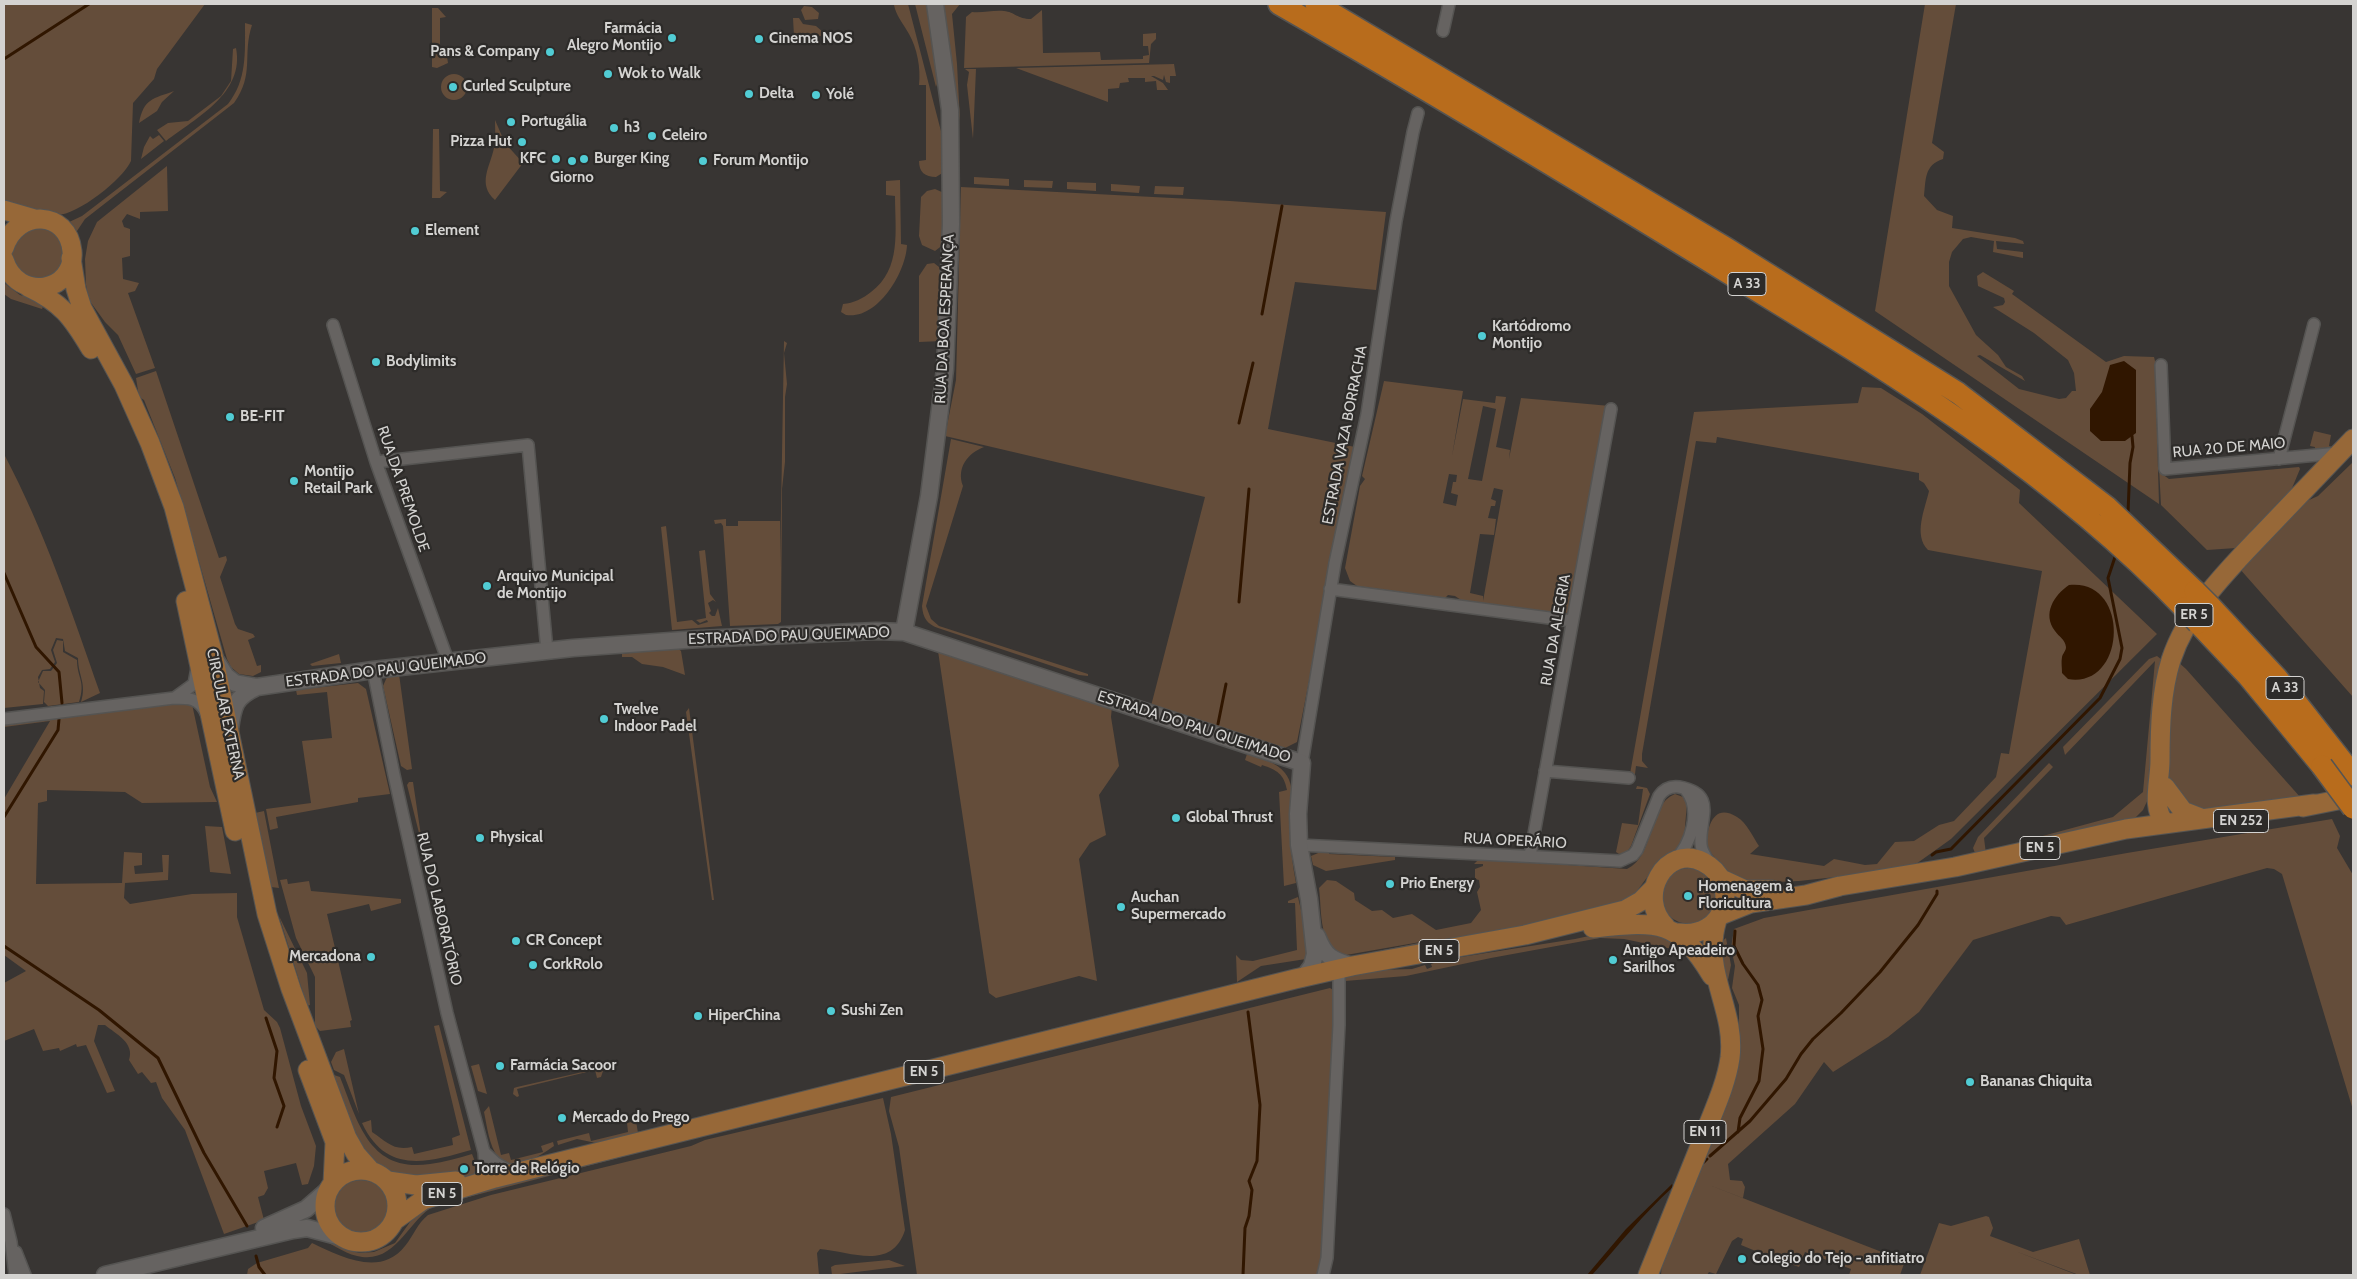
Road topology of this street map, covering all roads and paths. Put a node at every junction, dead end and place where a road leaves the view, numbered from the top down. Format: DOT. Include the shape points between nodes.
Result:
graph roads {
  1 [pos="935,4"];
  2 [pos="1278,4"];
  3 [pos="1316,4"];
  4 [pos="1449,4"];
  5 [pos="1443,31"];
  6 [pos="1418,112"];
  7 [pos="4,210"];
  8 [pos="35,219"];
  9 [pos="4,248"];
  10 [pos="71,258"];
  11 [pos="4,260"];
  12 [pos="28,287"];
  13 [pos="333,324"];
  14 [pos="2314,324"];
  15 [pos="2161,365"];
  16 [pos="1611,409"];
  17 [pos="2353,439"];
  18 [pos="2346,453"];
  19 [pos="2280,459"];
  20 [pos="376,462"];
  21 [pos="1330,589"];
  22 [pos="2197,607"];
  23 [pos="1572,621"];
  24 [pos="904,632"];
  25 [pos="205,652"];
  26 [pos="547,652"];
  27 [pos="448,661"];
  28 [pos="373,670"];
  29 [pos="257,686"];
  30 [pos="174,698"];
  31 [pos="4,719"];
  32 [pos="212,722"];
  33 [pos="229,733"];
  34 [pos="1302,763"];
  35 [pos="2160,765"];
  36 [pos="1545,771"];
  37 [pos="2353,775"];
  38 [pos="1629,778"];
  39 [pos="2165,787"];
  40 [pos="1686,790"];
  41 [pos="2353,797"];
  42 [pos="2314,804"];
  43 [pos="2353,808"];
  44 [pos="2202,819"];
  45 [pos="2166,828"];
  46 [pos="2126,829"];
  47 [pos="1299,846"];
  48 [pos="2081,848"];
  49 [pos="1530,856"];
  50 [pos="1672,863"];
  51 [pos="1955,867"];
  52 [pos="1716,875"];
  53 [pos="1840,886"];
  54 [pos="1653,888"];
  55 [pos="1719,918"];
  56 [pos="1312,923"];
  57 [pos="1672,930"];
  58 [pos="1525,935"];
  59 [pos="1346,968"];
  60 [pos="1303,978"];
  61 [pos="1717,983"];
  62 [pos="484,1152"];
  63 [pos="371,1171"];
  64 [pos="513,1173"];
  65 [pos="487,1178"];
  66 [pos="388,1181"];
  67 [pos="331,1186"];
  68 [pos="4,1214"];
  69 [pos="395,1220"];
  70 [pos="341,1237"];
  71 [pos="11,1242"];
  72 [pos="220,1246"];
  73 [pos="1653,1270"];
  74 [pos="15,1275"];
  75 [pos="25,1275"];
  76 [pos="105,1275"];
  77 [pos="1323,1275"];
  1 -- 24 [label="street, RUA DA BOA ESPERANÇA" via="950,110 951,224 945,369 929,496"];
  2 -- 22 [label="highway, A 33" via="1378,61 1894,375 2082,512"];
  3 -- 22 [label="highway, A 33" via="1718,242 1958,394 2107,507"];
  4 -- 5 [label="street"];
  6 -- 21 [label="street, ESTRADA VAZA BORRACHA" via="1396,221 1367,414"];
  7 -- 8 [label="main road"];
  8 -- 9 [label="main road" via="14,228"];
  8 -- 10 [label="main road, CIRCULAR EXTERNA" via="52,222 60,228 67,236"];
  10 -- 12 [label="main road" via="65,275 57,282"];
  10 -- 25 [label="main road, CIRCULAR EXTERNA" via="82,308 124,385 174,507"];
  11 -- 12 [label="main road, CIRCULAR EXTERNA" via="12,277"];
  12 -- 25 [label="main road, CIRCULAR EXTERNA" via="58,303 65,311 87,343 112,391 162,511"];
  13 -- 20 [label="street, RUA DA PREMOLDE"];
  14 -- 19 [label="street"];
  15 -- 19 [label="street, RUA 20 DE MAIO" via="2165,469"];
  16 -- 23 [label="street, RUA DA ALEGRIA"];
  17 -- 18 [label="main road"];
  18 -- 19 [label="street, RUA 20 DE MAIO"];
  18 -- 35 [label="main road, ER 5" via="2228,571 2186,628 2173,654 2167,676"];
  20 -- 26 [label="street" via="528,445"];
  20 -- 27 [label="street, RUA DA PREMOLDE"];
  21 -- 23 [label="street"];
  21 -- 34 [label="street, ESTRADA VAZA BORRACHA"];
  22 -- 37 [label="highway, A 33" via="2283,686"];
  22 -- 43 [label="highway, A 33, bridge"];
  23 -- 36 [label="street, RUA DA ALEGRIA"];
  24 -- 26 [label="street, ESTRADA DO PAU QUEIMADO" via="882,630 699,639"];
  24 -- 34 [label="street, ESTRADA DO PAU QUEIMADO"];
  25 -- 29 [label="street" via="226,676 244,686"];
  25 -- 30 [label="street" via="194,684"];
  25 -- 32 [label="main road, CIRCULAR EXTERNA"];
  25 -- 33 [label="main road, CIRCULAR EXTERNA"];
  26 -- 27 [label="street, ESTRADA DO PAU QUEIMADO"];
  27 -- 28 [label="street, ESTRADA DO PAU QUEIMADO"];
  28 -- 29 [label="street, ESTRADA DO PAU QUEIMADO"];
  28 -- 62 [label="street, RUA DO LABORATÓRIO" via="447,1013"];
  29 -- 33 [label="street" via="240,696 234,704"];
  30 -- 31 [label="street"];
  30 -- 32 [label="street" via="197,700"];
  32 -- 67 [label="main road, CIRCULAR EXTERNA" via="254,918 335,1142"];
  33 -- 63 [label="main road, CIRCULAR EXTERNA" via="267,914 291,989 351,1147"];
  34 -- 47 [label="street"];
  35 -- 39 [label="main road, ER 5"];
  35 -- 45 [label="main road" via="2157,802"];
  35 -- 46 [label="main road, EN 5" via="2149,813"];
  36 -- 38 [label="street"];
  36 -- 49 [label="street, RUA DA ALEGRIA"];
  39 -- 44 [label="main road" via="2183,811"];
  39 -- 45 [label="main road" via="2168,806"];
  40 -- 49 [label="street, RUA OPERÁRIO" via="1674,787 1661,792 1642,842 1625,860"];
  40 -- 50 [label="street" via="1693,804 1692,825 1687,844"];
  40 -- 52 [label="street" via="1694,792 1703,801 1705,816 1701,844"];
  41 -- 42 [label="main road, EN 252"];
  42 -- 44 [label="main road, EN 252"];
  42 -- 45 [label="main road, EN 252" via="2286,812"];
  44 -- 45 [label="main road, EN 252"];
  45 -- 46 [label="main road, EN 252"];
  45 -- 48 [label="main road, EN 252"];
  46 -- 51 [label="main road, EN 5"];
  47 -- 49 [label="street, RUA OPERÁRIO"];
  47 -- 56 [label="street"];
  48 -- 51 [label="main road, EN 5"];
  50 -- 52 [label="main road, EN 5" via="1693,858 1704,862"];
  50 -- 54 [label="main road, EN 5" via="1661,873"];
  51 -- 53 [label="main road, EN 5"];
  52 -- 53 [label="main road, EN 5" via="1734,887 1754,891"];
  52 -- 55 [label="main road" via="1725,896"];
  53 -- 55 [label="main road, EN 5" via="1751,903"];
  54 -- 57 [label="main road" via="1653,906 1660,921"];
  54 -- 58 [label="main road, EN 5" via="1625,910"];
  55 -- 57 [label="main road, EN 5" via="1700,933"];
  55 -- 61 [label="main road, EN 11" via="1712,937"];
  56 -- 59 [label="street" via="1324,953"];
  56 -- 60 [label="street" via="1315,957"];
  57 -- 58 [label="main road, EN 5" via="1637,923"];
  57 -- 61 [label="main road, EN 11" via="1700,955"];
  58 -- 59 [label="main road, EN 5"];
  59 -- 60 [label="main road, EN 5"];
  59 -- 77 [label="street" via="1340,984 1328,1258"];
  60 -- 64 [label="main road, EN 5"];
  61 -- 73 [label="main road, EN 11" via="1729,1025 1731,1047 1728,1068"];
  62 -- 64 [label="street"];
  62 -- 65 [label="street, RUA DO LABORATÓRIO"];
  63 -- 66 [label="main road"];
  63 -- 67 [label="main road" via="350,1171"];
  64 -- 65 [label="main road, EN 5"];
  65 -- 66 [label="main road, EN 5" via="416,1185"];
  65 -- 69 [label="main road, EN 5" via="423,1200"];
  66 -- 69 [label="main road" via="397,1200"];
  67 -- 70 [label="main road" via="325,1206 326,1215"];
  67 -- 72 [label="street" via="297,1214"];
  68 -- 71 [label="street"];
  69 -- 70 [label="main road" via="383,1234 367,1242"];
  70 -- 72 [label="street" via="307,1228"];
  71 -- 74 [label="street"];
  71 -- 75 [label="street"];
  72 -- 76 [label="street"];
}
